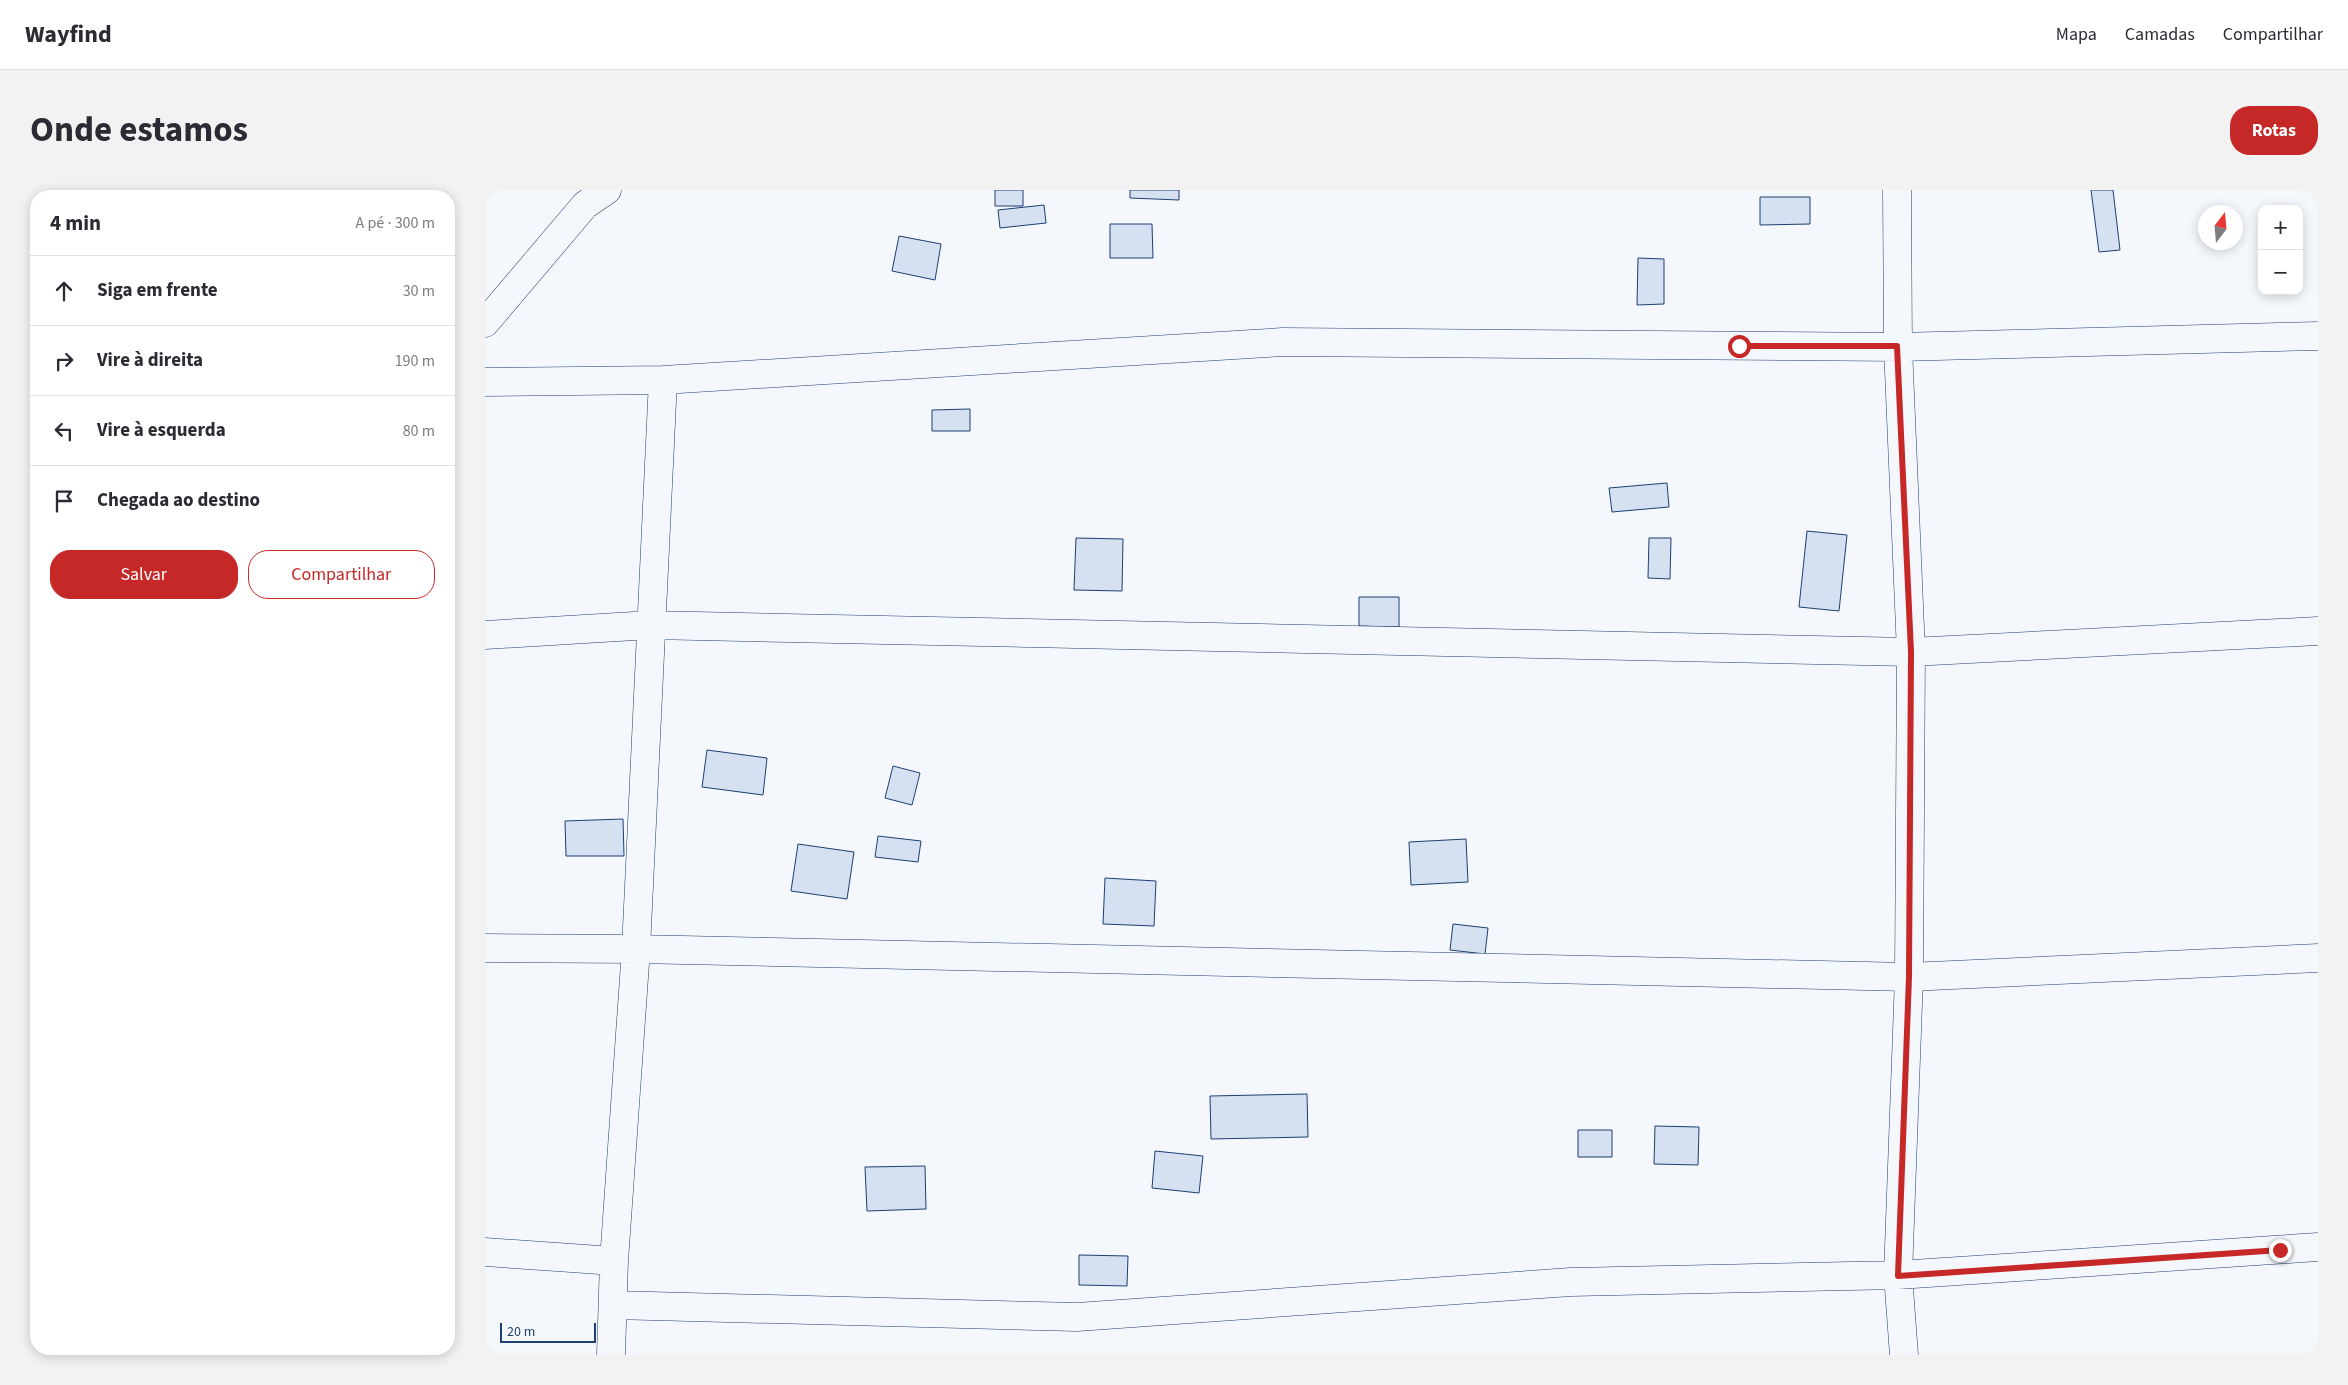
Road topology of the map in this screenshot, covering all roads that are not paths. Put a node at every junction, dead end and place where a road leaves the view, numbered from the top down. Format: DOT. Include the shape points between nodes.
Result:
graph roads {
  1 [pos="607,190"];
  2 [pos="1897,190"];
  3 [pos="485,324"];
  4 [pos="2318,336"];
  5 [pos="1897,346"];
  6 [pos="663,380"];
  7 [pos="485,382"];
  8 [pos="651,625"];
  9 [pos="2318,631"];
  10 [pos="485,635"];
  11 [pos="1911,652"];
  12 [pos="485,948"];
  13 [pos="636,948"];
  14 [pos="2318,958"];
  15 [pos="1909,977"];
  16 [pos="2318,1247"];
  17 [pos="485,1252"];
  18 [pos="613,1261"];
  19 [pos="1898,1276"];
  20 [pos="613,1304"];
  21 [pos="611,1355"];
  22 [pos="1904,1355"];
  1 -- 3 [label="street" via="585,205"];
  2 -- 5 [label="street"];
  4 -- 5 [label="street"];
  5 -- 6 [label="street" via="1283,342"];
  5 -- 11 [label="street"];
  6 -- 7 [label="street"];
  6 -- 8 [label="street"];
  8 -- 10 [label="street"];
  8 -- 11 [label="street"];
  8 -- 13 [label="street"];
  9 -- 11 [label="street"];
  11 -- 15 [label="street"];
  12 -- 13 [label="street"];
  13 -- 15 [label="street"];
  13 -- 18 [label="street"];
  14 -- 15 [label="street"];
  15 -- 19 [label="street"];
  16 -- 19 [label="street"];
  17 -- 18 [label="street"];
  18 -- 20 [label="street"];
  19 -- 20 [label="street" via="1571,1282 1077,1317"];
  19 -- 22 [label="street"];
  20 -- 21 [label="street"];
}
